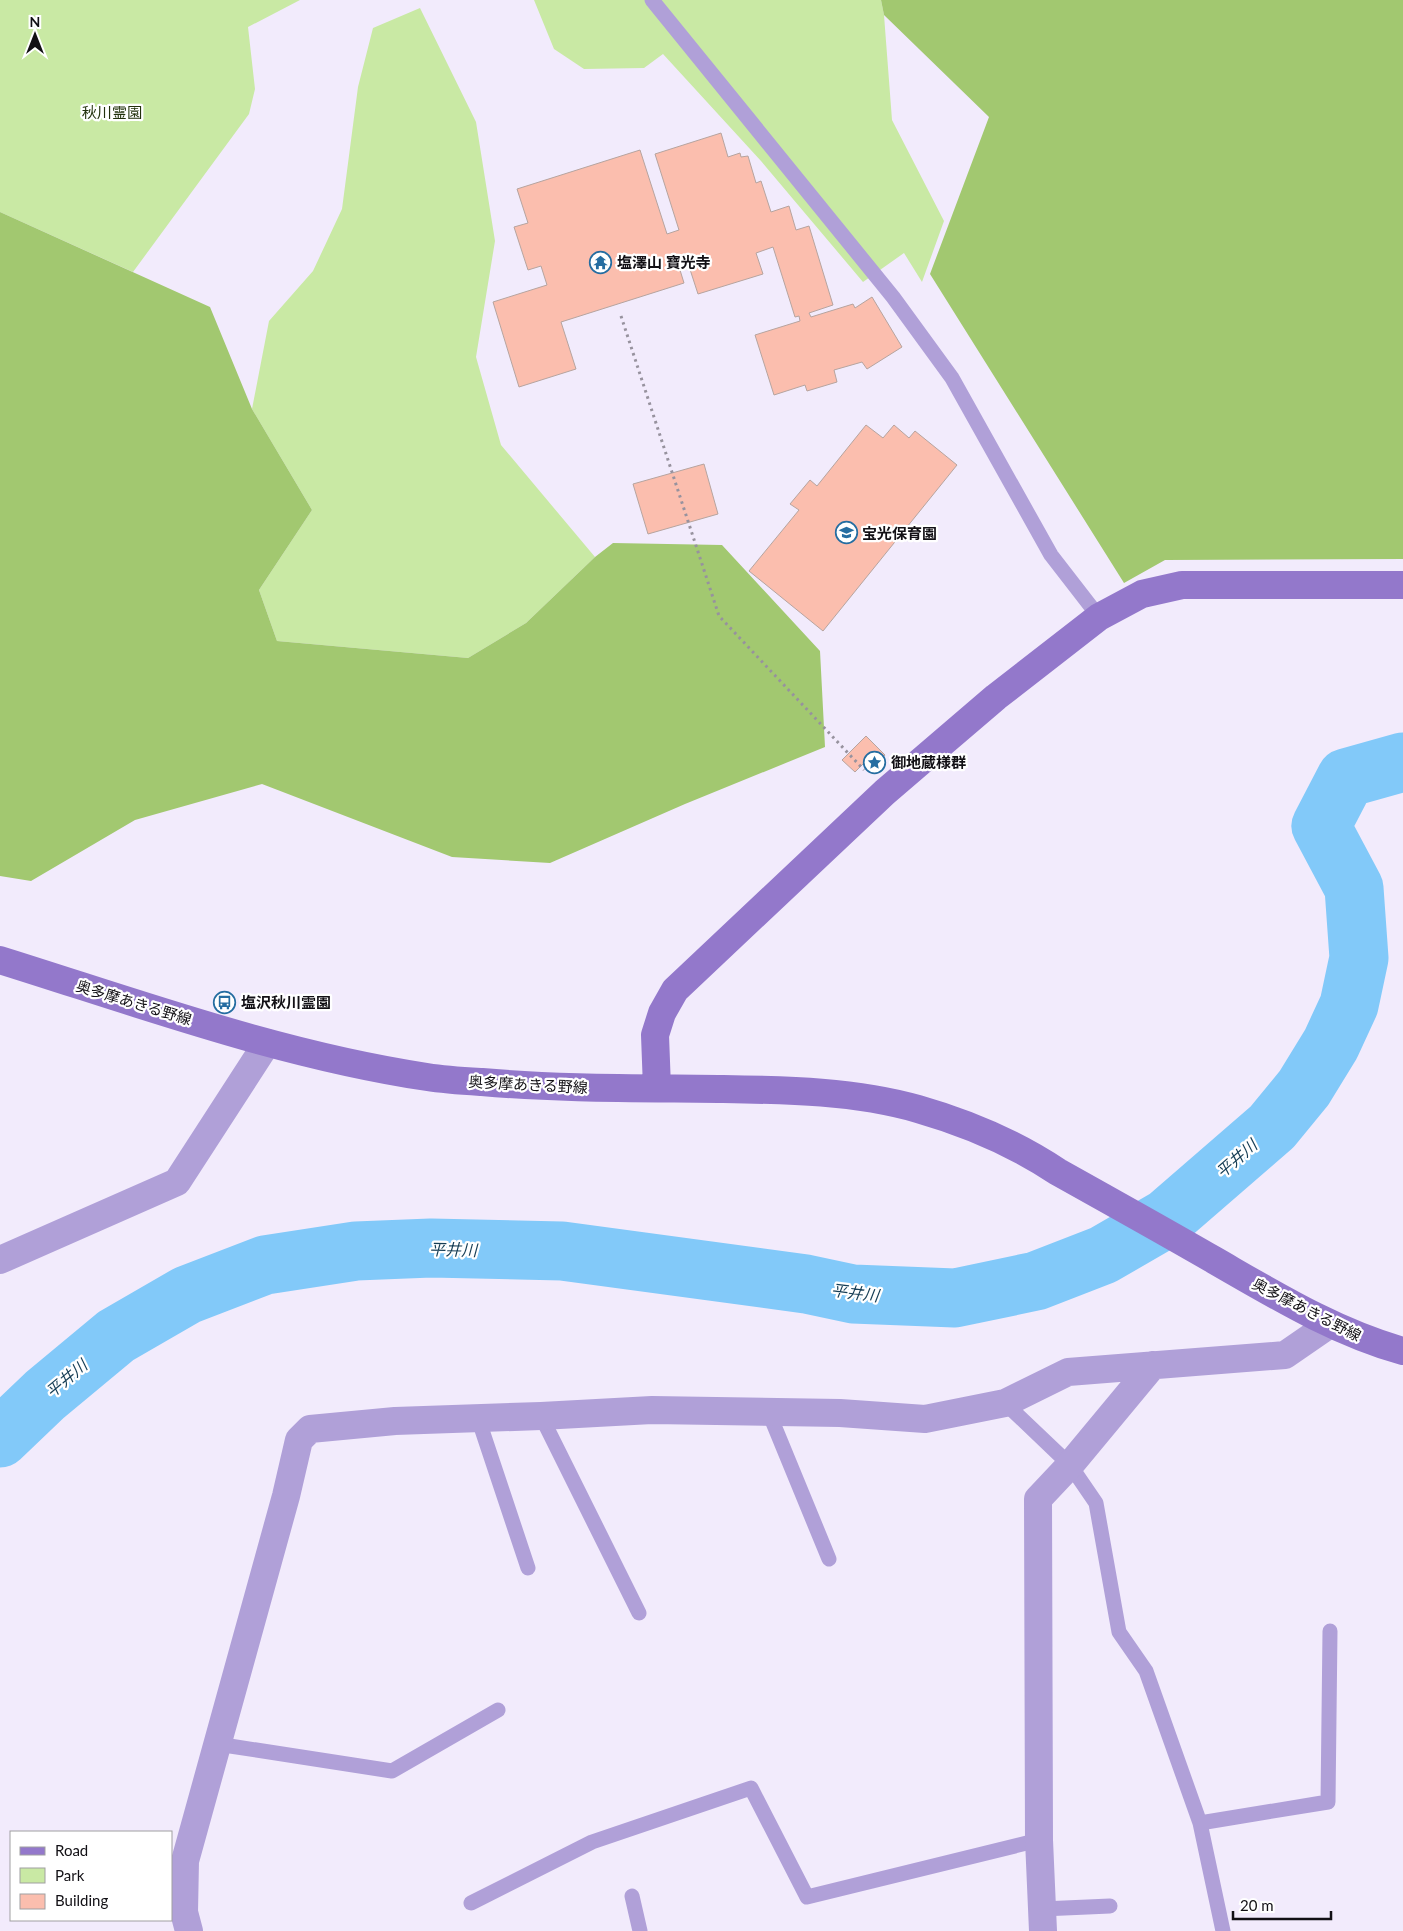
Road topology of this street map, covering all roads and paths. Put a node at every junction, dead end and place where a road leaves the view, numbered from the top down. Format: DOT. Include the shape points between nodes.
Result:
graph roads {
  1 [pos="652,0"];
  2 [pos="621,316"];
  3 [pos="1403,585"];
  4 [pos="1099,617"];
  5 [pos="886,792"];
  6 [pos="0,960"];
  7 [pos="267,1043"];
  8 [pos="657,1088"];
  9 [pos="0,1260"];
  10 [pos="1330,1324"];
  11 [pos="1403,1351"];
  12 [pos="1153,1365"];
  13 [pos="1005,1403"];
  14 [pos="769,1413"];
  15 [pos="541,1416"];
  16 [pos="478,1418"];
  17 [pos="1070,1465"];
  18 [pos="829,1559"];
  19 [pos="528,1568"];
  20 [pos="639,1614"];
  21 [pos="1330,1631"];
  22 [pos="498,1710"];
  23 [pos="217,1744"];
  24 [pos="1200,1823"];
  25 [pos="1039,1840"];
  26 [pos="632,1896"];
  27 [pos="471,1903"];
  28 [pos="1110,1906"];
  29 [pos="1042,1920"];
  30 [pos="189,1931"];
  31 [pos="640,1931"];
  32 [pos="1223,1931"];
  1 -- 4 [label="lane" via="899,304 952,378 1051,555"];
  2 -- 5 [label="path" via="719,616"];
  3 -- 4 [label="main road" via="1182,586 1142,594"];
  4 -- 5 [label="main road" via="996,697"];
  5 -- 8 [label="main road" via="675,990 662,1013 655,1035"];
  6 -- 7 [label="main road, 奥多摩あきる野線"];
  7 -- 8 [label="main road, 奥多摩あきる野線" via="343,1062 430,1078 507,1084"];
  7 -- 9 [label="street" via="177,1182"];
  8 -- 10 [label="main road, 奥多摩あきる野線" via="796,1090 918,1109 979,1131 1037,1158"];
  10 -- 11 [label="main road, 奥多摩あきる野線"];
  10 -- 12 [label="street" via="1285,1355"];
  12 -- 13 [label="street" via="1068,1372"];
  12 -- 17 [label="street"];
  13 -- 14 [label="street" via="925,1419 840,1413"];
  13 -- 17 [label="lane"];
  14 -- 15 [label="street" via="652,1410"];
  14 -- 18 [label="lane"];
  15 -- 16 [label="street"];
  15 -- 20 [label="lane"];
  16 -- 19 [label="lane"];
  16 -- 23 [label="street" via="310,1429 298,1440 286,1496"];
  17 -- 24 [label="lane" via="1096,1503 1119,1632 1146,1671"];
  17 -- 25 [label="street" via="1038,1499"];
  21 -- 24 [label="lane" via="1328,1802"];
  22 -- 23 [label="lane" via="392,1771"];
  23 -- 30 [label="street" via="185,1861 184,1912"];
  24 -- 32 [label="lane"];
  25 -- 27 [label="lane" via="807,1897 752,1788 592,1842"];
  25 -- 29 [label="street"];
  26 -- 31 [label="lane"];
  28 -- 29 [label="lane"];
}
